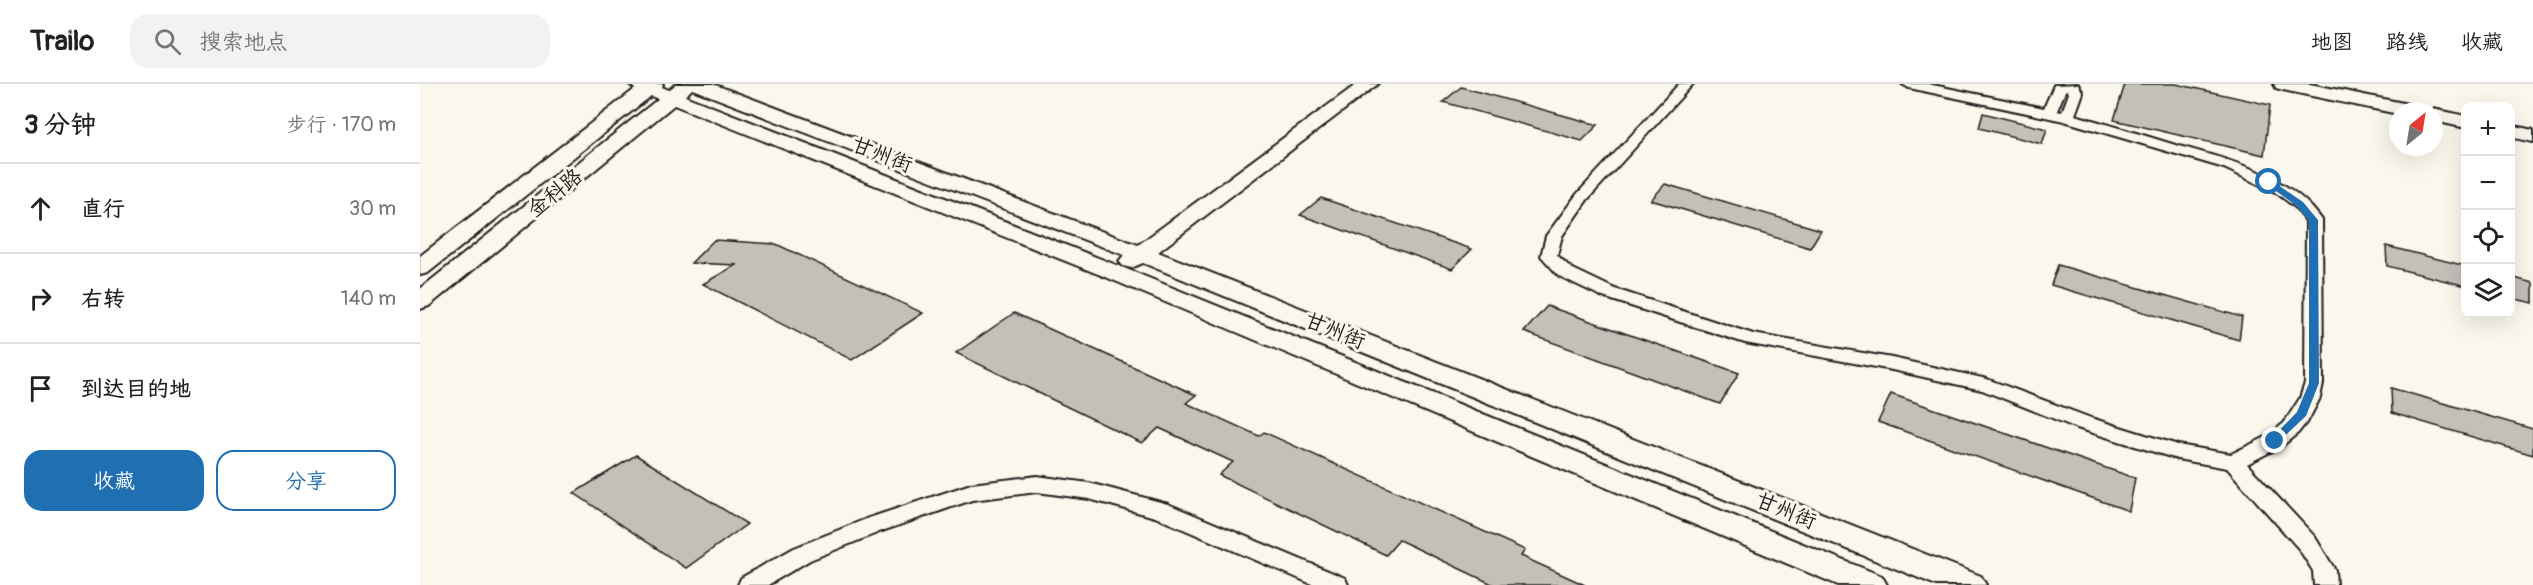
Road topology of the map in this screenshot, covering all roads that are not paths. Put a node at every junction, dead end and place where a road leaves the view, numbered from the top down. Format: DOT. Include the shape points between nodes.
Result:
graph roads {
  1 [pos="696,84"];
  2 [pos="1369,84"];
  3 [pos="1686,84"];
  4 [pos="1909,84"];
  5 [pos="2071,84"];
  6 [pos="2283,84"];
  7 [pos="660,88"];
  8 [pos="2389,106"];
  9 [pos="2049,113"];
  10 [pos="2067,117"];
  11 [pos="2443,118"];
  12 [pos="2461,121"];
  13 [pos="2515,132"];
  14 [pos="2533,136"];
  15 [pos="1142,254"];
  16 [pos="420,268"];
  17 [pos="1116,273"];
  18 [pos="420,301"];
  19 [pos="2233,462"];
  20 [pos="749,585"];
  21 [pos="1337,585"];
  22 [pos="1871,585"];
  23 [pos="1970,585"];
  24 [pos="2325,585"];
  1 -- 15 [label="street, 甘州街"];
  2 -- 15 [label="street"];
  3 -- 19 [label="street" via="1582,197 1554,236 1550,256 1565,272 1609,293 1751,339 1987,385 2084,423 2177,452"];
  4 -- 9 [label="street"];
  5 -- 9 [label="street" via="2059,88"];
  5 -- 10 [label="street" via="2076,93"];
  6 -- 8 [label="street"];
  7 -- 16 [label="street, 金科路"];
  7 -- 17 [label="street, 甘州街"];
  7 -- 18 [label="street, 金科路"];
  9 -- 10 [label="street"];
  10 -- 19 [label="street" via="2243,170 2291,196 2314,220 2314,383 2310,398 2302,414 2275,441"];
  11 -- 12 [label="street"];
  13 -- 14 [label="street"];
  15 -- 17 [label="street"];
  15 -- 23 [label="street, 甘州街"];
  17 -- 22 [label="street, 甘州街"];
  19 -- 24 [label="street" via="2307,543 2324,570"];
  20 -- 21 [label="street" via="802,554 874,525 971,492 1036,484 1089,491 1160,510"];
}
